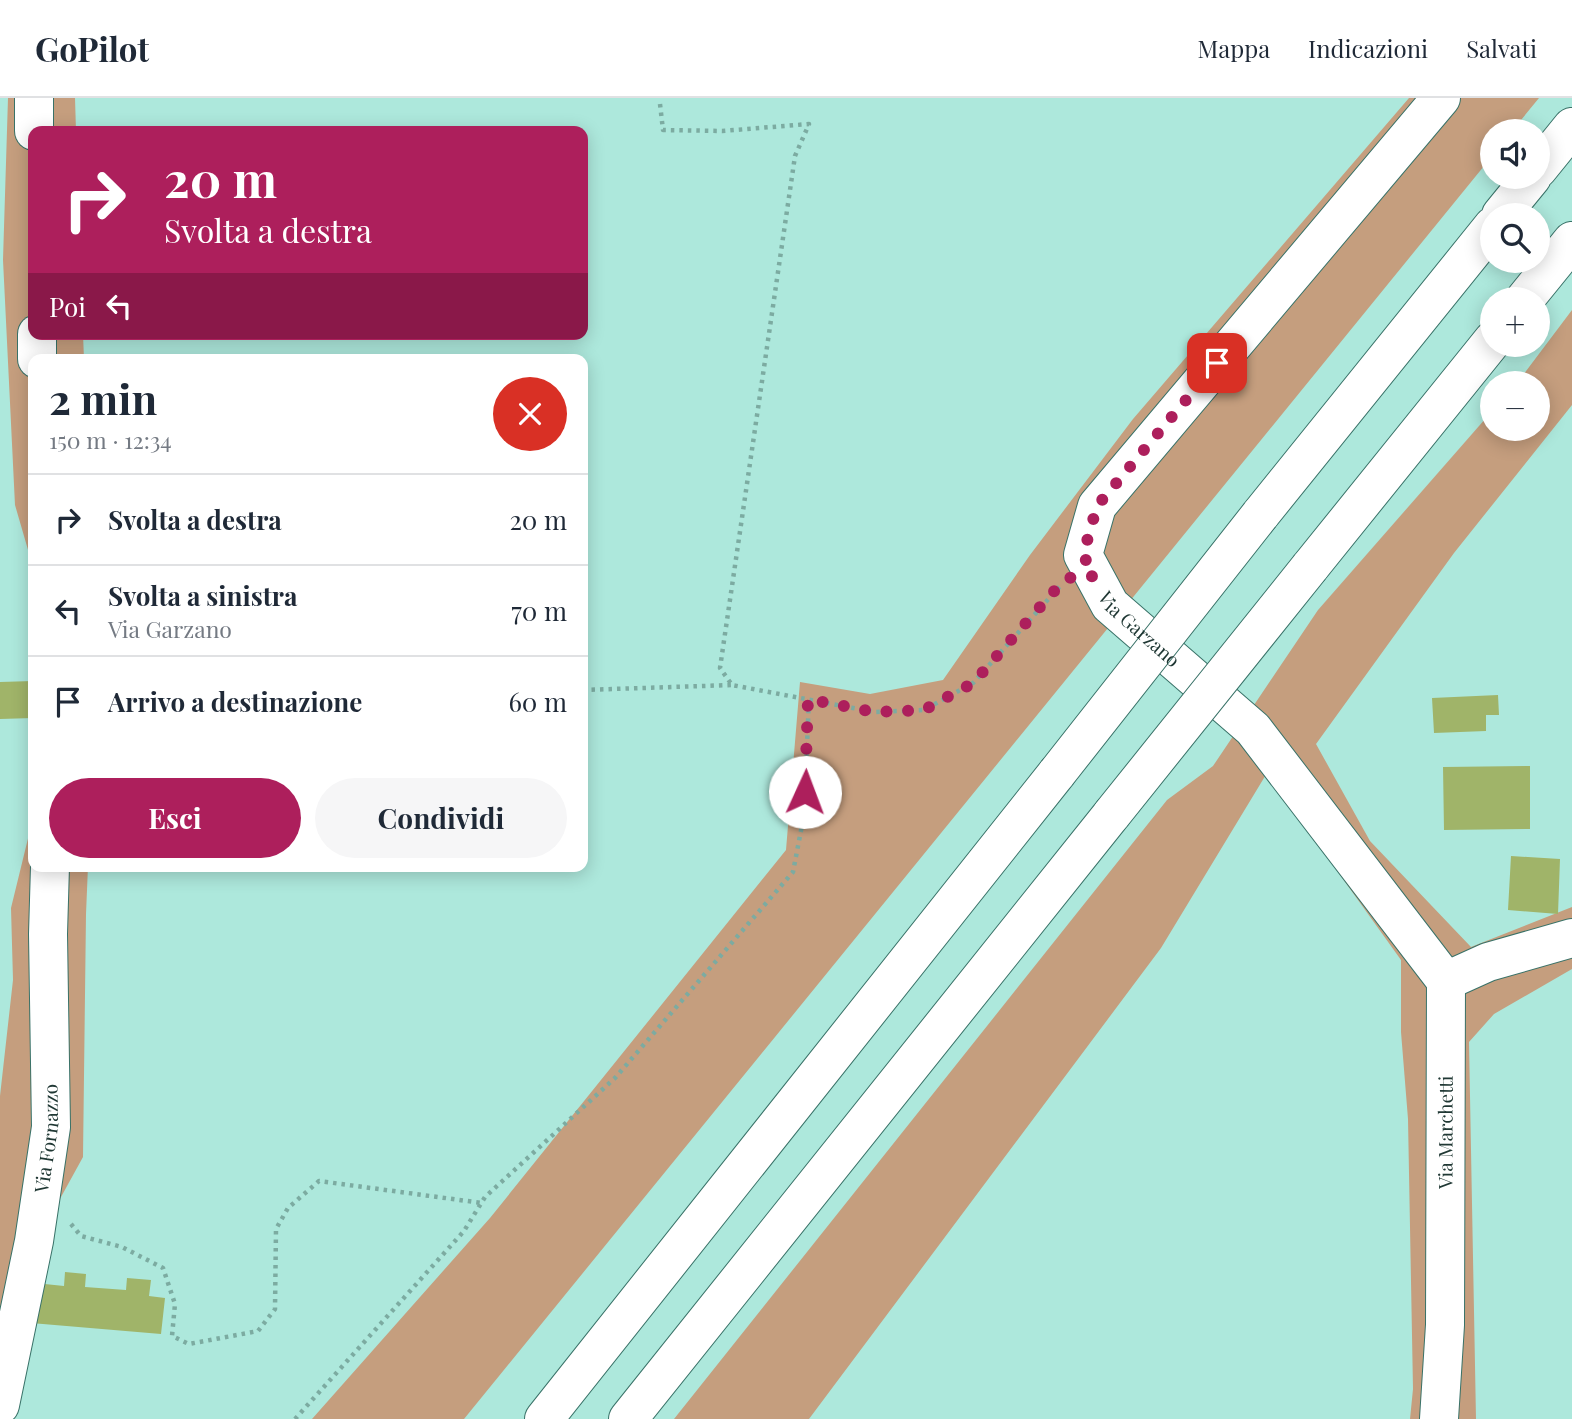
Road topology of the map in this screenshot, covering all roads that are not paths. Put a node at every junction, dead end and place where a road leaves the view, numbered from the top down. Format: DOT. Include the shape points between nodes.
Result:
graph roads {
  1 [pos="34,98"];
  2 [pos="1441,98"];
  3 [pos="34,126"];
  4 [pos="1572,127"];
  5 [pos="1550,154"];
  6 [pos="1522,189"];
  7 [pos="1511,203"];
  8 [pos="1572,241"];
  9 [pos="1480,242"];
  10 [pos="1535,287"];
  11 [pos="1480,356"];
  12 [pos="50,872"];
  13 [pos="1572,937"];
  14 [pos="1446,981"];
  15 [pos="0,1405"];
  16 [pos="544,1419"];
  17 [pos="628,1419"];
  18 [pos="1439,1419"];
  1 -- 3 [label="main road"];
  2 -- 14 [label="main road, Via Garzano" via="1097,506 1083,555 1110,605 1253,729"];
  4 -- 5 [label="main road"];
  6 -- 7 [label="main road"];
  8 -- 10 [label="main road"];
  9 -- 16 [label="main road, bridge"];
  11 -- 17 [label="main road, bridge"];
  12 -- 15 [label="main road, Via Fornazzo" via="51,1127 34,1241"];
  13 -- 14 [label="main road" via="1488,962"];
  14 -- 18 [label="main road, Via Marchetti" via="1445,1325"];
}
